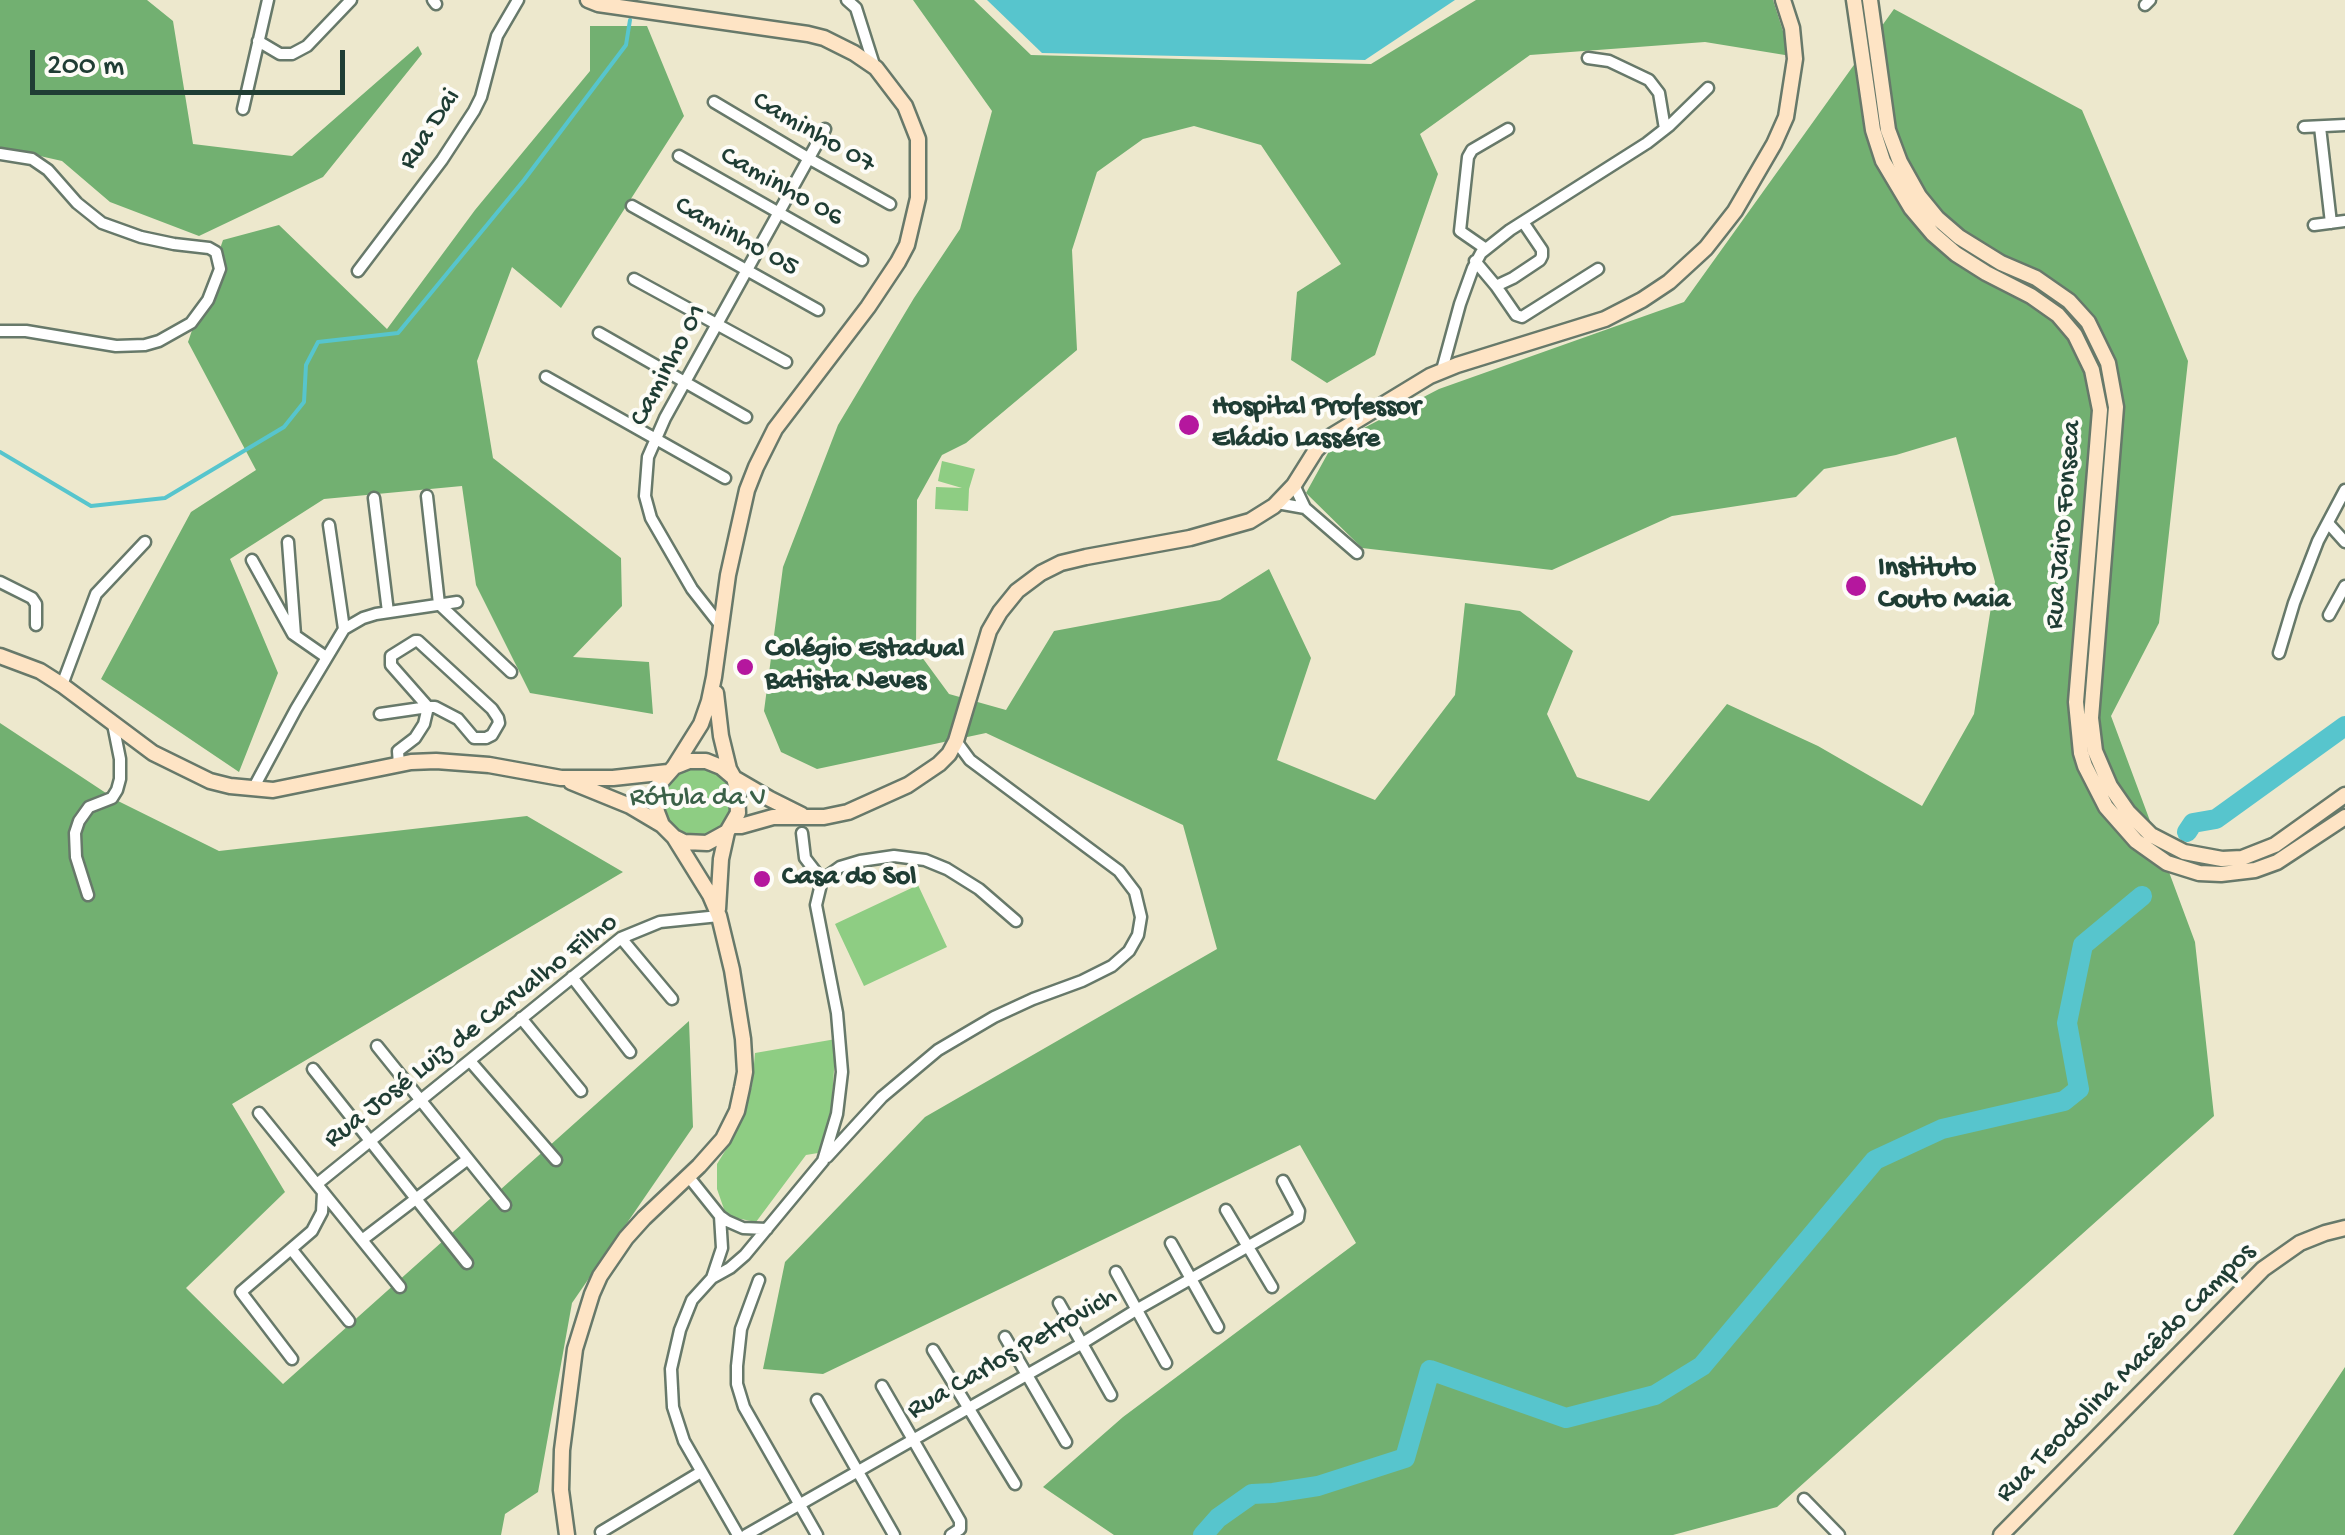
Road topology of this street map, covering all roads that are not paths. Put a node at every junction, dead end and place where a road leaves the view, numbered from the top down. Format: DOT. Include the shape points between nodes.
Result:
graph roads {
  1 [pos="268,0"];
  2 [pos="351,0"];
  3 [pos="518,0"];
  4 [pos="588,0"];
  5 [pos="847,0"];
  6 [pos="1783,0"];
  7 [pos="1854,0"];
  8 [pos="1870,0"];
  9 [pos="258,41"];
  10 [pos="1588,58"];
  11 [pos="876,68"];
  12 [pos="1708,88"];
  13 [pos="714,102"];
  14 [pos="243,109"];
  15 [pos="2345,125"];
  16 [pos="2320,126"];
  17 [pos="2304,127"];
  18 [pos="825,129"];
  19 [pos="1508,129"];
  20 [pos="1665,129"];
  21 [pos="0,154"];
  22 [pos="678,156"];
  23 [pos="808,158"];
  24 [pos="890,204"];
  25 [pos="632,206"];
  26 [pos="779,212"];
  27 [pos="2345,221"];
  28 [pos="1523,222"];
  29 [pos="2331,224"];
  30 [pos="2314,225"];
  31 [pos="1486,248"];
  32 [pos="862,260"];
  33 [pos="1476,261"];
  34 [pos="1598,269"];
  35 [pos="748,270"];
  36 [pos="358,271"];
  37 [pos="634,279"];
  38 [pos="1496,286"];
  39 [pos="818,310"];
  40 [pos="718,326"];
  41 [pos="0,331"];
  42 [pos="600,333"];
  43 [pos="786,362"];
  44 [pos="1442,370"];
  45 [pos="546,377"];
  46 [pos="686,382"];
  47 [pos="746,417"];
  48 [pos="656,439"];
  49 [pos="725,478"];
  50 [pos="1294,485"];
  51 [pos="2344,495"];
  52 [pos="427,496"];
  53 [pos="374,498"];
  54 [pos="1278,503"];
  55 [pos="1305,508"];
  56 [pos="2328,524"];
  57 [pos="329,525"];
  58 [pos="145,542"];
  59 [pos="288,542"];
  60 [pos="2345,542"];
  61 [pos="1356,553"];
  62 [pos="252,560"];
  63 [pos="0,582"];
  64 [pos="2345,586"];
  65 [pos="458,602"];
  66 [pos="438,604"];
  67 [pos="388,612"];
  68 [pos="2329,615"];
  69 [pos="36,624"];
  70 [pos="721,626"];
  71 [pos="344,630"];
  72 [pos="295,636"];
  73 [pos="2279,653"];
  74 [pos="0,656"];
  75 [pos="326,657"];
  76 [pos="511,672"];
  77 [pos="714,678"];
  78 [pos="62,685"];
  79 [pos="428,707"];
  80 [pos="380,714"];
  81 [pos="113,723"];
  82 [pos="952,747"];
  83 [pos="398,765"];
  84 [pos="671,770"];
  85 [pos="560,778"];
  86 [pos="734,778"];
  87 [pos="253,789"];
  88 [pos="2345,795"];
  89 [pos="804,815"];
  90 [pos="2345,817"];
  91 [pos="662,825"];
  92 [pos="729,829"];
  93 [pos="802,833"];
  94 [pos="674,837"];
  95 [pos="822,880"];
  96 [pos="88,895"];
  97 [pos="718,912"];
  98 [pos="1016,921"];
  99 [pos="621,938"];
  100 [pos="572,977"];
  101 [pos="672,999"];
  102 [pos="521,1018"];
  103 [pos="377,1046"];
  104 [pos="630,1052"];
  105 [pos="470,1061"];
  106 [pos="313,1069"];
  107 [pos="580,1092"];
  108 [pos="421,1100"];
  109 [pos="259,1113"];
  110 [pos="371,1140"];
  111 [pos="468,1158"];
  112 [pos="556,1160"];
  113 [pos="822,1161"];
  114 [pos="688,1176"];
  115 [pos="1282,1181"];
  116 [pos="320,1188"];
  117 [pos="416,1198"];
  118 [pos="505,1205"];
  119 [pos="1226,1210"];
  120 [pos="720,1216"];
  121 [pos="2345,1228"];
  122 [pos="767,1229"];
  123 [pos="362,1240"];
  124 [pos="1171,1243"];
  125 [pos="1248,1245"];
  126 [pos="292,1250"];
  127 [pos="467,1263"];
  128 [pos="1116,1272"];
  129 [pos="712,1278"];
  130 [pos="1191,1278"];
  131 [pos="759,1280"];
  132 [pos="400,1287"];
  133 [pos="1272,1287"];
  134 [pos="1059,1303"];
  135 [pos="1136,1310"];
  136 [pos="349,1321"];
  137 [pos="1218,1327"];
  138 [pos="1004,1337"];
  139 [pos="1081,1344"];
  140 [pos="933,1350"];
  141 [pos="292,1359"];
  142 [pos="1166,1363"];
  143 [pos="1025,1374"];
  144 [pos="882,1386"];
  145 [pos="1111,1395"];
  146 [pos="817,1400"];
  147 [pos="969,1407"];
  148 [pos="913,1440"];
  149 [pos="1066,1442"];
  150 [pos="858,1471"];
  151 [pos="701,1472"];
  152 [pos="1015,1484"];
  153 [pos="1804,1498"];
  154 [pos="800,1505"];
  155 [pos="601,1532"];
  156 [pos="567,1535"];
  157 [pos="738,1535"];
  158 [pos="746,1535"];
  159 [pos="817,1535"];
  160 [pos="894,1535"];
  161 [pos="951,1535"];
  162 [pos="1839,1535"];
  163 [pos="2001,1535"];
  1 -- 9 [label="street"];
  2 -- 9 [label="street" via="292,54"];
  3 -- 36 [label="street, Rua Dai" via="497,36 474,111"];
  4 -- 11 [label="main road" via="808,34"];
  5 -- 11 [label="street" via="856,8"];
  6 -- 44 [label="main road" via="1795,59 1786,118 1746,194 1706,248 1669,282 1616,314"];
  7 -- 90 [label="main road, Rua Jairo Fonseca" via="1873,130 1912,208 1956,254 2058,315 2092,370 2100,410 2076,718 2085,766 2106,807 2167,863 2221,874 2277,862"];
  8 -- 88 [label="main road, Rua Jairo Fonseca" via="1888,130 1919,196 1959,237 2069,301 2108,362 2116,408 2091,718 2095,751 2110,786 2151,835 2184,852 2222,858 2275,845"];
  9 -- 14 [label="street"];
  10 -- 20 [label="street" via="1649,80 1659,93"];
  11 -- 70 [label="main road" via="905,106 918,139 911,234 868,307 764,446 739,524"];
  12 -- 20 [label="street"];
  13 -- 23 [label="street, Caminho 07"];
  15 -- 16 [label="street"];
  16 -- 17 [label="street"];
  16 -- 29 [label="street"];
  18 -- 23 [label="street, Caminho 01"];
  19 -- 31 [label="street" via="1468,157 1460,231"];
  20 -- 28 [label="street"];
  21 -- 41 [label="street" via="32,159 102,223 209,248 220,269 192,323 146,345"];
  22 -- 26 [label="street, Caminho 06"];
  23 -- 24 [label="street, Caminho 07"];
  23 -- 26 [label="street, Caminho 01"];
  25 -- 35 [label="street, Caminho 05"];
  26 -- 32 [label="street, Caminho 06"];
  26 -- 35 [label="street, Caminho 01"];
  27 -- 29 [label="street"];
  28 -- 31 [label="street"];
  28 -- 38 [label="street" via="1542,256"];
  29 -- 30 [label="street"];
  31 -- 33 [label="street"];
  33 -- 38 [label="street"];
  33 -- 44 [label="street"];
  34 -- 38 [label="street" via="1522,317"];
  35 -- 39 [label="street, Caminho 05"];
  35 -- 40 [label="street, Caminho 01"];
  37 -- 40 [label="street"];
  40 -- 43 [label="street"];
  40 -- 46 [label="street, Caminho 01"];
  42 -- 46 [label="street"];
  44 -- 50 [label="main road" via="1328,438"];
  45 -- 48 [label="street"];
  46 -- 47 [label="street"];
  46 -- 48 [label="street, Caminho 01"];
  48 -- 49 [label="street"];
  48 -- 70 [label="street, Caminho 01" via="645,472 651,518"];
  50 -- 54 [label="main road"];
  50 -- 55 [label="street"];
  51 -- 56 [label="street"];
  52 -- 66 [label="street"];
  53 -- 67 [label="street"];
  54 -- 55 [label="street"];
  54 -- 82 [label="main road" via="1239,525 1062,563 1029,581 989,630"];
  55 -- 61 [label="street"];
  56 -- 60 [label="street"];
  56 -- 73 [label="street"];
  57 -- 71 [label="street"];
  58 -- 78 [label="street" via="96,594"];
  59 -- 72 [label="street"];
  62 -- 72 [label="street"];
  63 -- 69 [label="street" via="32,598"];
  64 -- 68 [label="street"];
  65 -- 66 [label="street"];
  66 -- 67 [label="street"];
  66 -- 76 [label="street"];
  67 -- 71 [label="street"];
  70 -- 77 [label="main road"];
  71 -- 75 [label="street"];
  72 -- 75 [label="street"];
  74 -- 78 [label="main road"];
  75 -- 87 [label="street"];
  77 -- 84 [label="main road" via="700,724"];
  77 -- 86 [label="main road"];
  78 -- 81 [label="main road"];
  79 -- 79 [label="street" via="452,715 474,738 486,738 500,723 414,641 391,656 391,665"];
  79 -- 80 [label="street"];
  79 -- 83 [label="street" via="415,738 398,751"];
  81 -- 87 [label="main road" via="185,770"];
  81 -- 96 [label="street" via="117,790 89,807 75,833"];
  82 -- 89 [label="main road" via="908,785 864,806"];
  82 -- 113 [label="street" via="1118,871 1135,892 1138,935 1112,966 994,1017 938,1050"];
  83 -- 85 [label="main road" via="462,762"];
  83 -- 87 [label="main road"];
  84 -- 85 [label="main road"];
  84 -- 86 [label="main road" via="706,761"];
  84 -- 91 [label="main road" via="656,798"];
  85 -- 91 [label="main road"];
  86 -- 89 [label="main road"];
  86 -- 92 [label="main road" via="738,813"];
  89 -- 92 [label="main road"];
  91 -- 94 [label="main road"];
  92 -- 94 [label="main road" via="707,843"];
  92 -- 97 [label="main road"];
  93 -- 95 [label="street" via="805,858"];
  94 -- 97 [label="main road"];
  95 -- 98 [label="street" via="860,860 926,860 978,888"];
  95 -- 113 [label="street" via="816,905 842,1072"];
  97 -- 99 [label="street, Rua José Luiz de Carvalho Filho" via="660,922"];
  97 -- 114 [label="main road" via="744,1072 730,1127"];
  99 -- 100 [label="street, Rua José Luiz de Carvalho Filho"];
  99 -- 101 [label="street"];
  100 -- 102 [label="street, Rua José Luiz de Carvalho Filho"];
  100 -- 104 [label="street"];
  102 -- 105 [label="street, Rua José Luiz de Carvalho Filho"];
  102 -- 107 [label="street"];
  103 -- 108 [label="street"];
  105 -- 108 [label="street, Rua José Luiz de Carvalho Filho"];
  105 -- 112 [label="street"];
  106 -- 110 [label="street"];
  108 -- 110 [label="street, Rua José Luiz de Carvalho Filho"];
  108 -- 111 [label="street"];
  109 -- 116 [label="street"];
  110 -- 116 [label="street, Rua José Luiz de Carvalho Filho"];
  110 -- 117 [label="street"];
  111 -- 117 [label="street"];
  111 -- 118 [label="street"];
  113 -- 122 [label="street"];
  114 -- 120 [label="street"];
  114 -- 156 [label="main road" via="626,1238 600,1276 584,1318 562,1450"];
  115 -- 125 [label="street, Rua Carlos Petrovich" via="1298,1218"];
  116 -- 123 [label="street"];
  116 -- 126 [label="street" via="318,1222"];
  117 -- 123 [label="street"];
  117 -- 127 [label="street"];
  119 -- 125 [label="street"];
  120 -- 122 [label="street" via="743,1228"];
  120 -- 129 [label="street" via="722,1248"];
  121 -- 163 [label="main road, Rua Teodolina Macêdo Campos" via="2300,1243 2262,1269"];
  122 -- 129 [label="street" via="737,1263"];
  123 -- 132 [label="street"];
  124 -- 130 [label="street"];
  125 -- 130 [label="street, Rua Carlos Petrovich"];
  125 -- 133 [label="street"];
  126 -- 136 [label="street"];
  126 -- 141 [label="street" via="241,1290"];
  128 -- 135 [label="street"];
  129 -- 151 [label="street" via="685,1314 670,1385 678,1426"];
  130 -- 135 [label="street, Rua Carlos Petrovich"];
  130 -- 137 [label="street"];
  131 -- 154 [label="street" via="741,1329 737,1384"];
  134 -- 139 [label="street"];
  135 -- 139 [label="street, Rua Carlos Petrovich"];
  135 -- 142 [label="street"];
  138 -- 143 [label="street"];
  139 -- 143 [label="street, Rua Carlos Petrovich"];
  139 -- 145 [label="street"];
  140 -- 147 [label="street"];
  143 -- 147 [label="street, Rua Carlos Petrovich"];
  143 -- 149 [label="street"];
  144 -- 148 [label="street"];
  146 -- 150 [label="street"];
  147 -- 148 [label="street, Rua Carlos Petrovich"];
  147 -- 152 [label="street"];
  148 -- 150 [label="street, Rua Carlos Petrovich"];
  148 -- 161 [label="street" via="960,1521"];
  150 -- 154 [label="street, Rua Carlos Petrovich"];
  150 -- 160 [label="street"];
  151 -- 155 [label="street"];
  151 -- 157 [label="street"];
  153 -- 162 [label="street"];
  154 -- 158 [label="street, Rua Carlos Petrovich"];
  154 -- 159 [label="street"];
}
